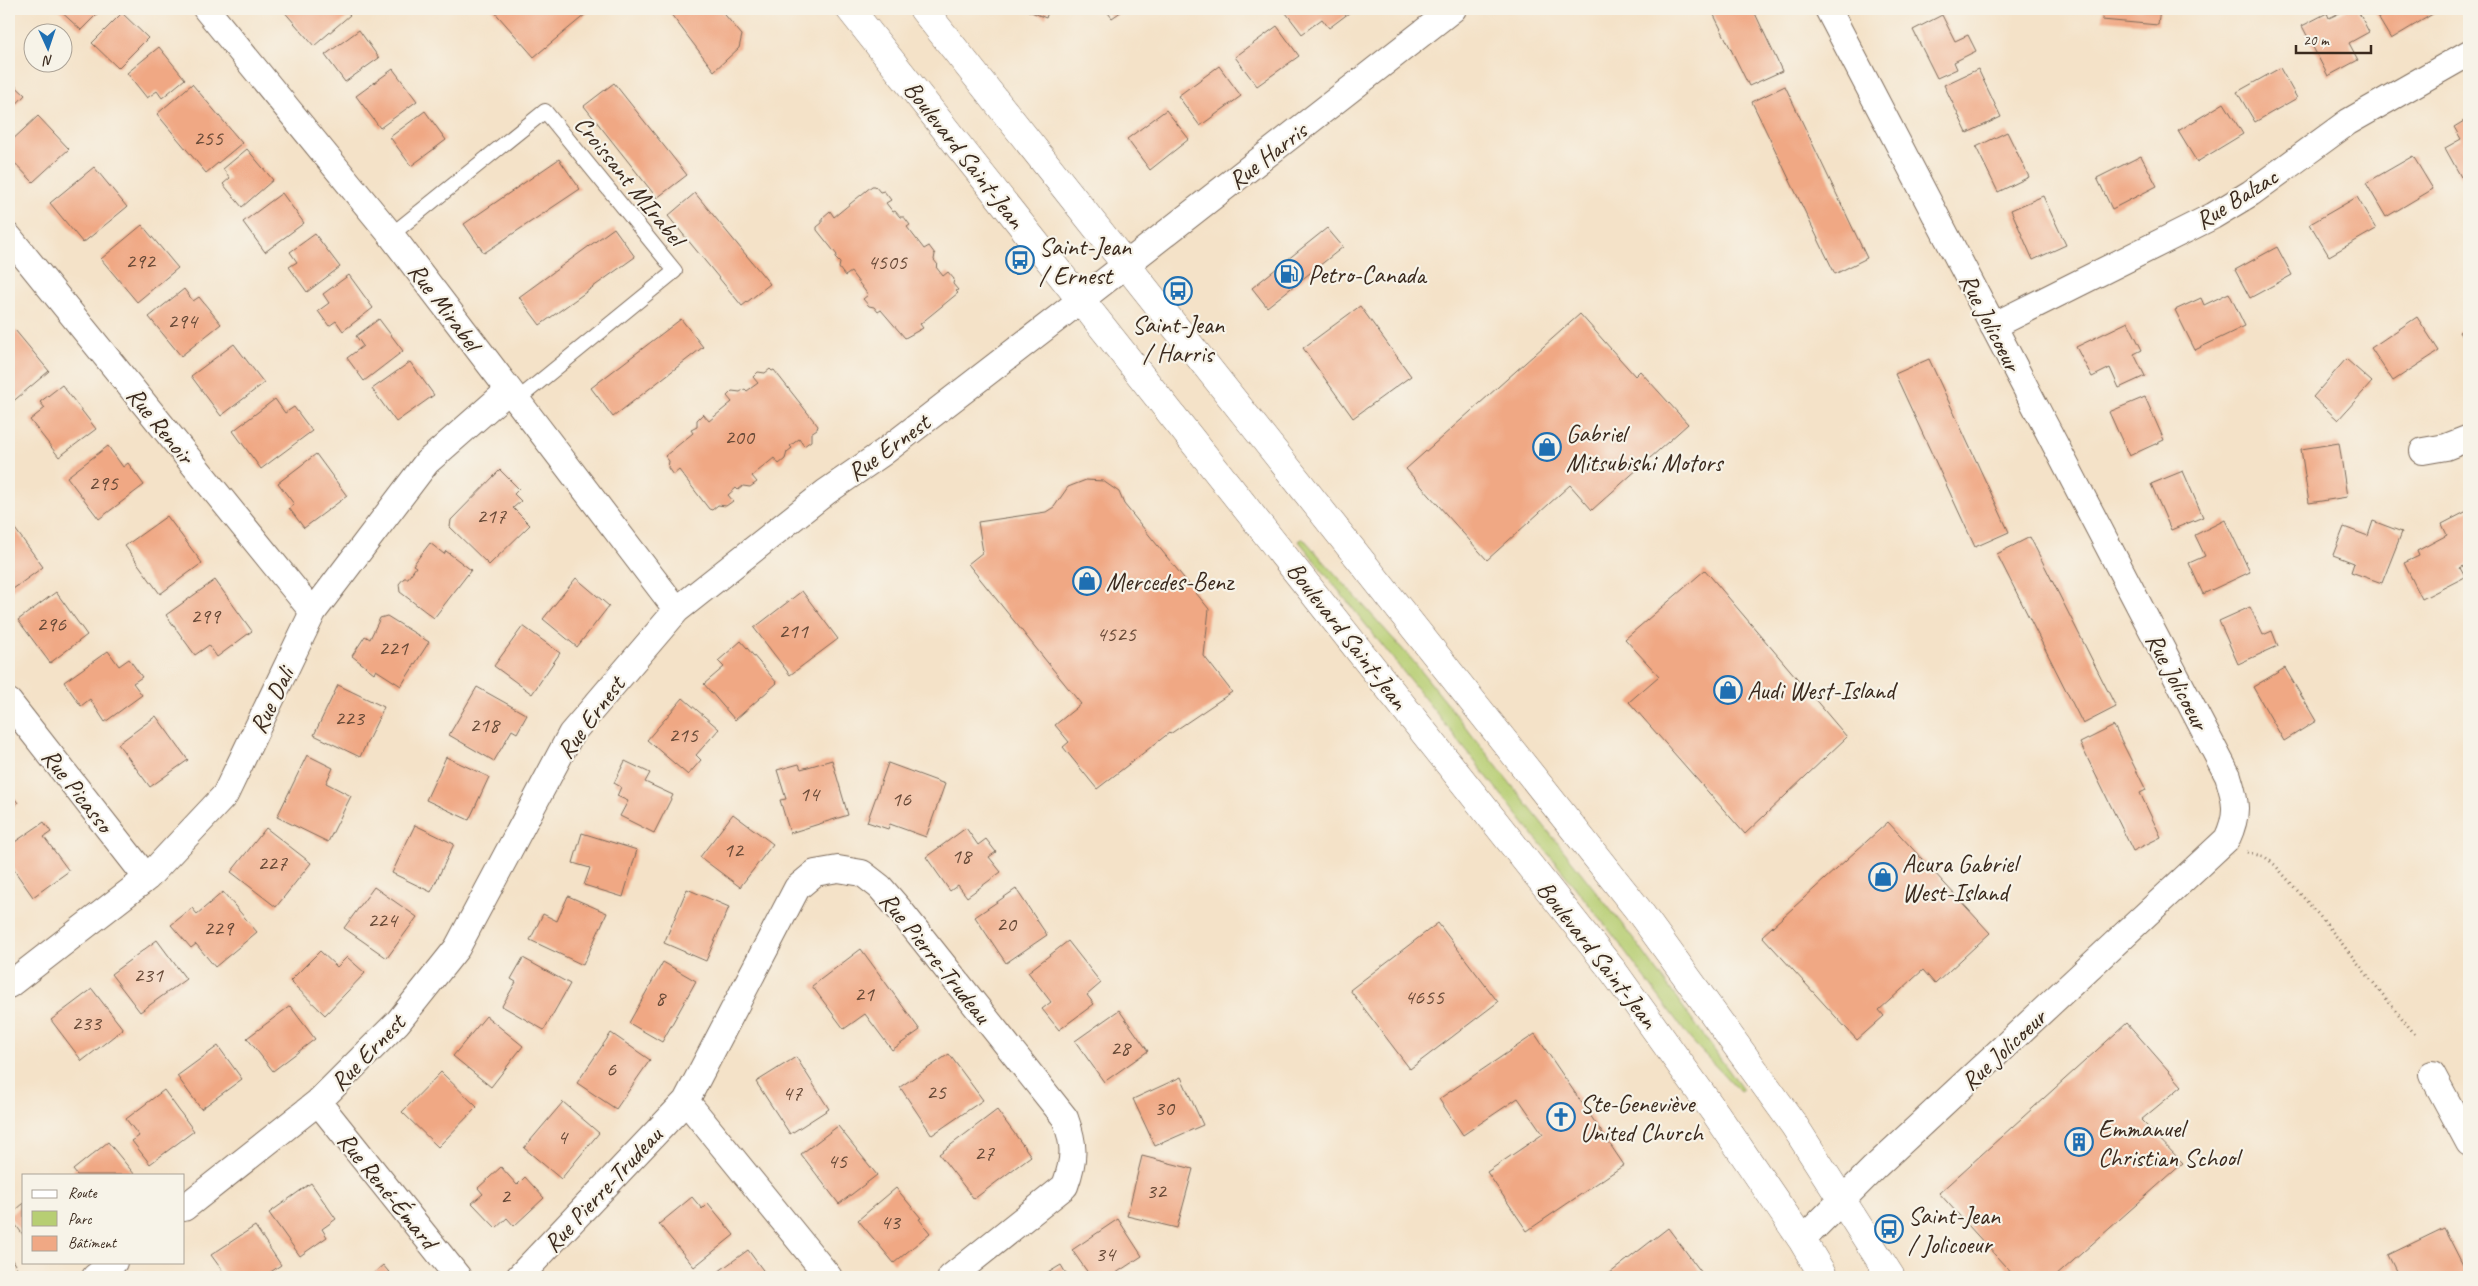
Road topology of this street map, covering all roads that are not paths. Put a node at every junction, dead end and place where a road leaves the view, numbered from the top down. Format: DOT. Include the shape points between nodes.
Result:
graph roads {
  1 [pos="206,9"];
  2 [pos="850,9"];
  3 [pos="923,9"];
  4 [pos="1453,9"];
  5 [pos="1828,9"];
  6 [pos="2469,53"];
  7 [pos="391,235"];
  8 [pos="9,237"];
  9 [pos="1127,264"];
  10 [pos="1080,301"];
  11 [pos="1993,326"];
  12 [pos="513,395"];
  13 [pos="2469,438"];
  14 [pos="2424,451"];
  15 [pos="677,610"];
  16 [pos="314,612"];
  17 [pos="9,702"];
  18 [pos="147,878"];
  19 [pos="9,985"];
  20 [pos="2432,1074"];
  21 [pos="686,1101"];
  22 [pos="318,1102"];
  23 [pos="2469,1143"];
  24 [pos="1842,1198"];
  25 [pos="185,1207"];
  26 [pos="1802,1240"];
  27 [pos="111,1264"];
  28 [pos="95,1277"];
  29 [pos="458,1277"];
  30 [pos="519,1277"];
  31 [pos="829,1277"];
  32 [pos="950,1277"];
  33 [pos="1824,1277"];
  34 [pos="1892,1277"];
  1 -- 7 [label="street, Rue Mirabel"];
  2 -- 10 [label="main road, Boulevard Saint-Jean"];
  3 -- 9 [label="main road"];
  4 -- 9 [label="street, Rue Harris"];
  5 -- 11 [label="street, Rue Jolicoeur"];
  6 -- 11 [label="street, Rue Balzac" via="2348,122 2251,193 2213,216"];
  7 -- 12 [label="street, Rue Mirabel"];
  7 -- 12 [label="lane, Croissant MIrabel" via="545,111 676,271"];
  8 -- 16 [label="street, Rue Renoir"];
  9 -- 10 [label="street, Rue Harris"];
  9 -- 24 [label="main road" via="1639,911 1731,1036"];
  10 -- 15 [label="street, Rue Ernest" via="884,452 826,492"];
  10 -- 26 [label="main road, Boulevard Saint-Jean" via="1614,972"];
  11 -- 24 [label="street, Rue Jolicoeur" via="2228,776 2236,802 2235,823 2220,845"];
  12 -- 15 [label="street, Rue Mirabel"];
  12 -- 16 [label="street, Rue Dali" via="427,462"];
  13 -- 14 [label="street"];
  15 -- 22 [label="street, Rue Ernest" via="571,734 456,948 398,1022"];
  16 -- 18 [label="street, Rue Dali" via="225,795"];
  17 -- 18 [label="street, Rue Picasso"];
  18 -- 19 [label="street, Rue Dali"];
  20 -- 23 [label="street"];
  21 -- 30 [label="street, Rue Pierre-Trudeau"];
  21 -- 31 [label="street"];
  21 -- 32 [label="street, Rue Pierre-Trudeau" via="797,888 815,873 838,869 862,873 880,886 1065,1118 1072,1139 1073,1163 1065,1186"];
  22 -- 25 [label="street, Rue Ernest"];
  22 -- 29 [label="street, Rue René-Émard"];
  24 -- 26 [label="street, Rue Jolicoeur"];
  24 -- 34 [label="main road"];
  26 -- 33 [label="main road, Boulevard Saint-Jean"];
  27 -- 28 [label="street"];
}
